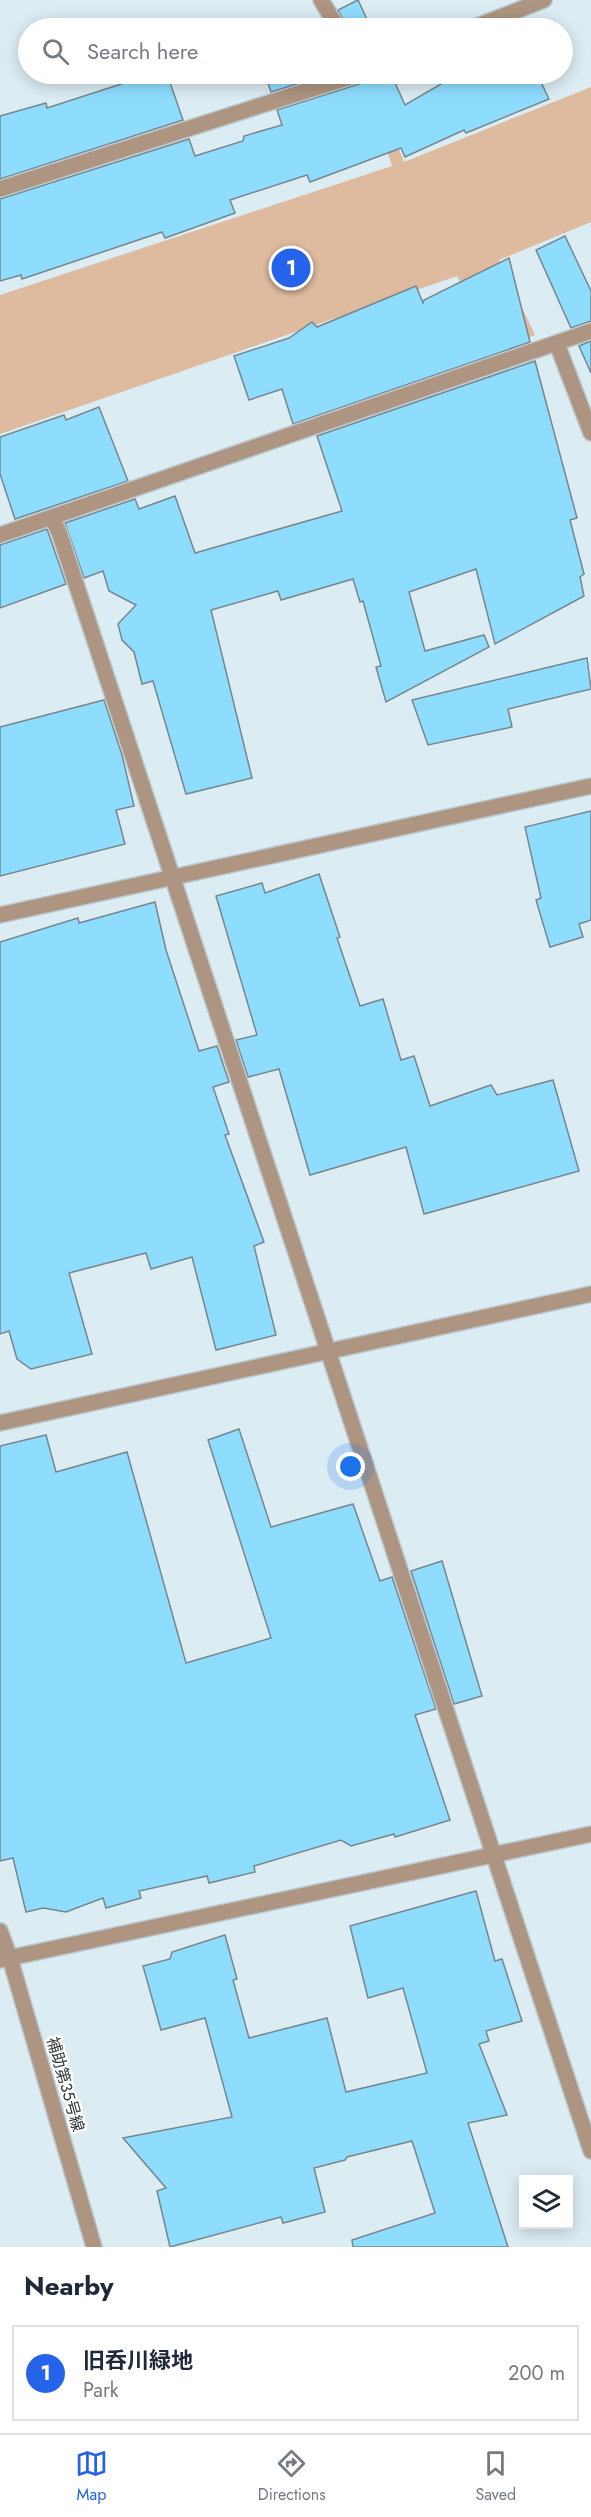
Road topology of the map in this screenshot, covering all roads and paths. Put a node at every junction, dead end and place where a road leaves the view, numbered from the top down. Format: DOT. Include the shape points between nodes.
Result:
graph roads {
  1 [pos="321,0"];
  2 [pos="544,0"];
  3 [pos="332,18"];
  4 [pos="498,18"];
  5 [pos="328,84"];
  6 [pos="0,189"];
  7 [pos="591,330"];
  8 [pos="557,344"];
  9 [pos="591,433"];
  10 [pos="52,518"];
  11 [pos="0,535"];
  12 [pos="591,786"];
  13 [pos="173,879"];
  14 [pos="0,915"];
  15 [pos="591,1294"];
  16 [pos="329,1353"];
  17 [pos="0,1424"];
  18 [pos="591,1834"];
  19 [pos="494,1855"];
  20 [pos="0,1931"];
  21 [pos="5,1959"];
  22 [pos="591,2151"];
  23 [pos="94,2247"];
  1 -- 3 [label="street"];
  2 -- 4 [label="street"];
  5 -- 6 [label="street"];
  7 -- 8 [label="street"];
  8 -- 9 [label="street"];
  8 -- 10 [label="street"];
  10 -- 11 [label="street"];
  10 -- 13 [label="street"];
  12 -- 13 [label="street"];
  13 -- 14 [label="street"];
  13 -- 16 [label="street"];
  15 -- 16 [label="street"];
  16 -- 17 [label="street" via="271,1371"];
  16 -- 19 [label="street" via="350,1438"];
  18 -- 19 [label="street"];
  19 -- 21 [label="street"];
  19 -- 22 [label="street"];
  20 -- 21 [label="street, 補助第35号線"];
  21 -- 23 [label="street, 補助第35号線"];
}
